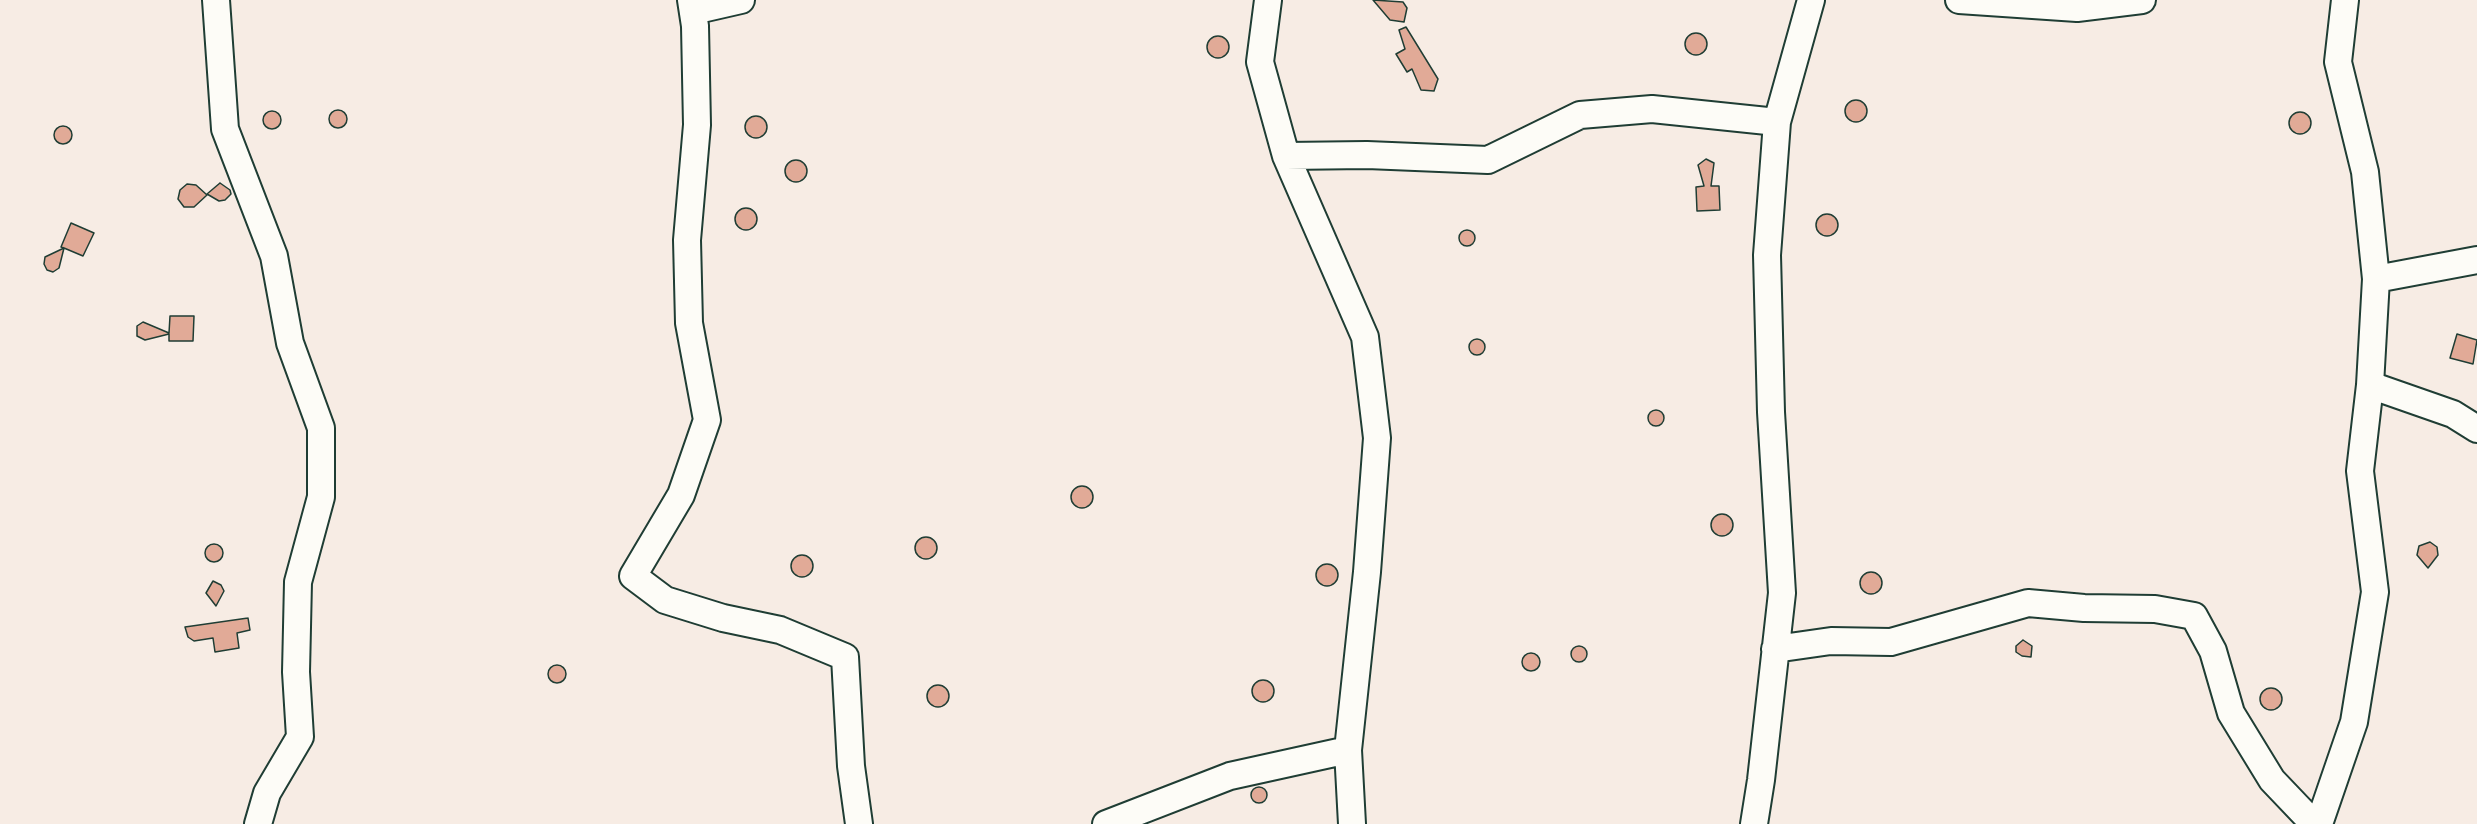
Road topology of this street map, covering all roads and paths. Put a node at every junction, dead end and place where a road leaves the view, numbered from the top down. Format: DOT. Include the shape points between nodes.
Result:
graph roads {
  1 [pos="216,0"];
  2 [pos="741,0"];
  3 [pos="1268,0"];
  4 [pos="1811,0"];
  5 [pos="1959,0"];
  6 [pos="2142,0"];
  7 [pos="2345,0"];
  8 [pos="692,6"];
  9 [pos="1777,122"];
  10 [pos="1286,156"];
  11 [pos="2477,260"];
  12 [pos="2376,279"];
  13 [pos="2370,385"];
  14 [pos="2477,429"];
  15 [pos="1775,649"];
  16 [pos="1348,750"];
  17 [pos="258,824"];
  18 [pos="859,824"];
  19 [pos="1106,824"];
  20 [pos="1352,824"];
  21 [pos="1754,824"];
  22 [pos="2314,824"];
  23 [pos="2319,824"];
  1 -- 17 [label="street" via="225,129 274,256 290,343 321,428 321,497 298,582 296,672 300,736 267,793"];
  2 -- 8 [label="street"];
  3 -- 10 [label="street" via="1260,62"];
  4 -- 9 [label="street"];
  5 -- 6 [label="street" via="2077,8"];
  7 -- 12 [label="street" via="2338,62 2365,172"];
  8 -- 18 [label="street" via="697,125 687,240 689,323 707,420 681,495 633,576 664,600 780,630 845,657 851,766"];
  9 -- 10 [label="street" via="1652,108 1580,115 1488,160"];
  9 -- 15 [label="street" via="1767,255 1782,593"];
  10 -- 16 [label="street" via="1365,337 1377,438"];
  11 -- 12 [label="street"];
  12 -- 13 [label="street"];
  13 -- 14 [label="street" via="2453,414"];
  13 -- 23 [label="street" via="2361,471 2375,592 2354,722"];
  15 -- 21 [label="street"];
  15 -- 22 [label="street" via="1831,641 1891,642 2028,603 2155,609 2194,616 2213,651 2231,712 2272,780"];
  16 -- 19 [label="street" via="1230,776"];
  16 -- 20 [label="street"];
}
